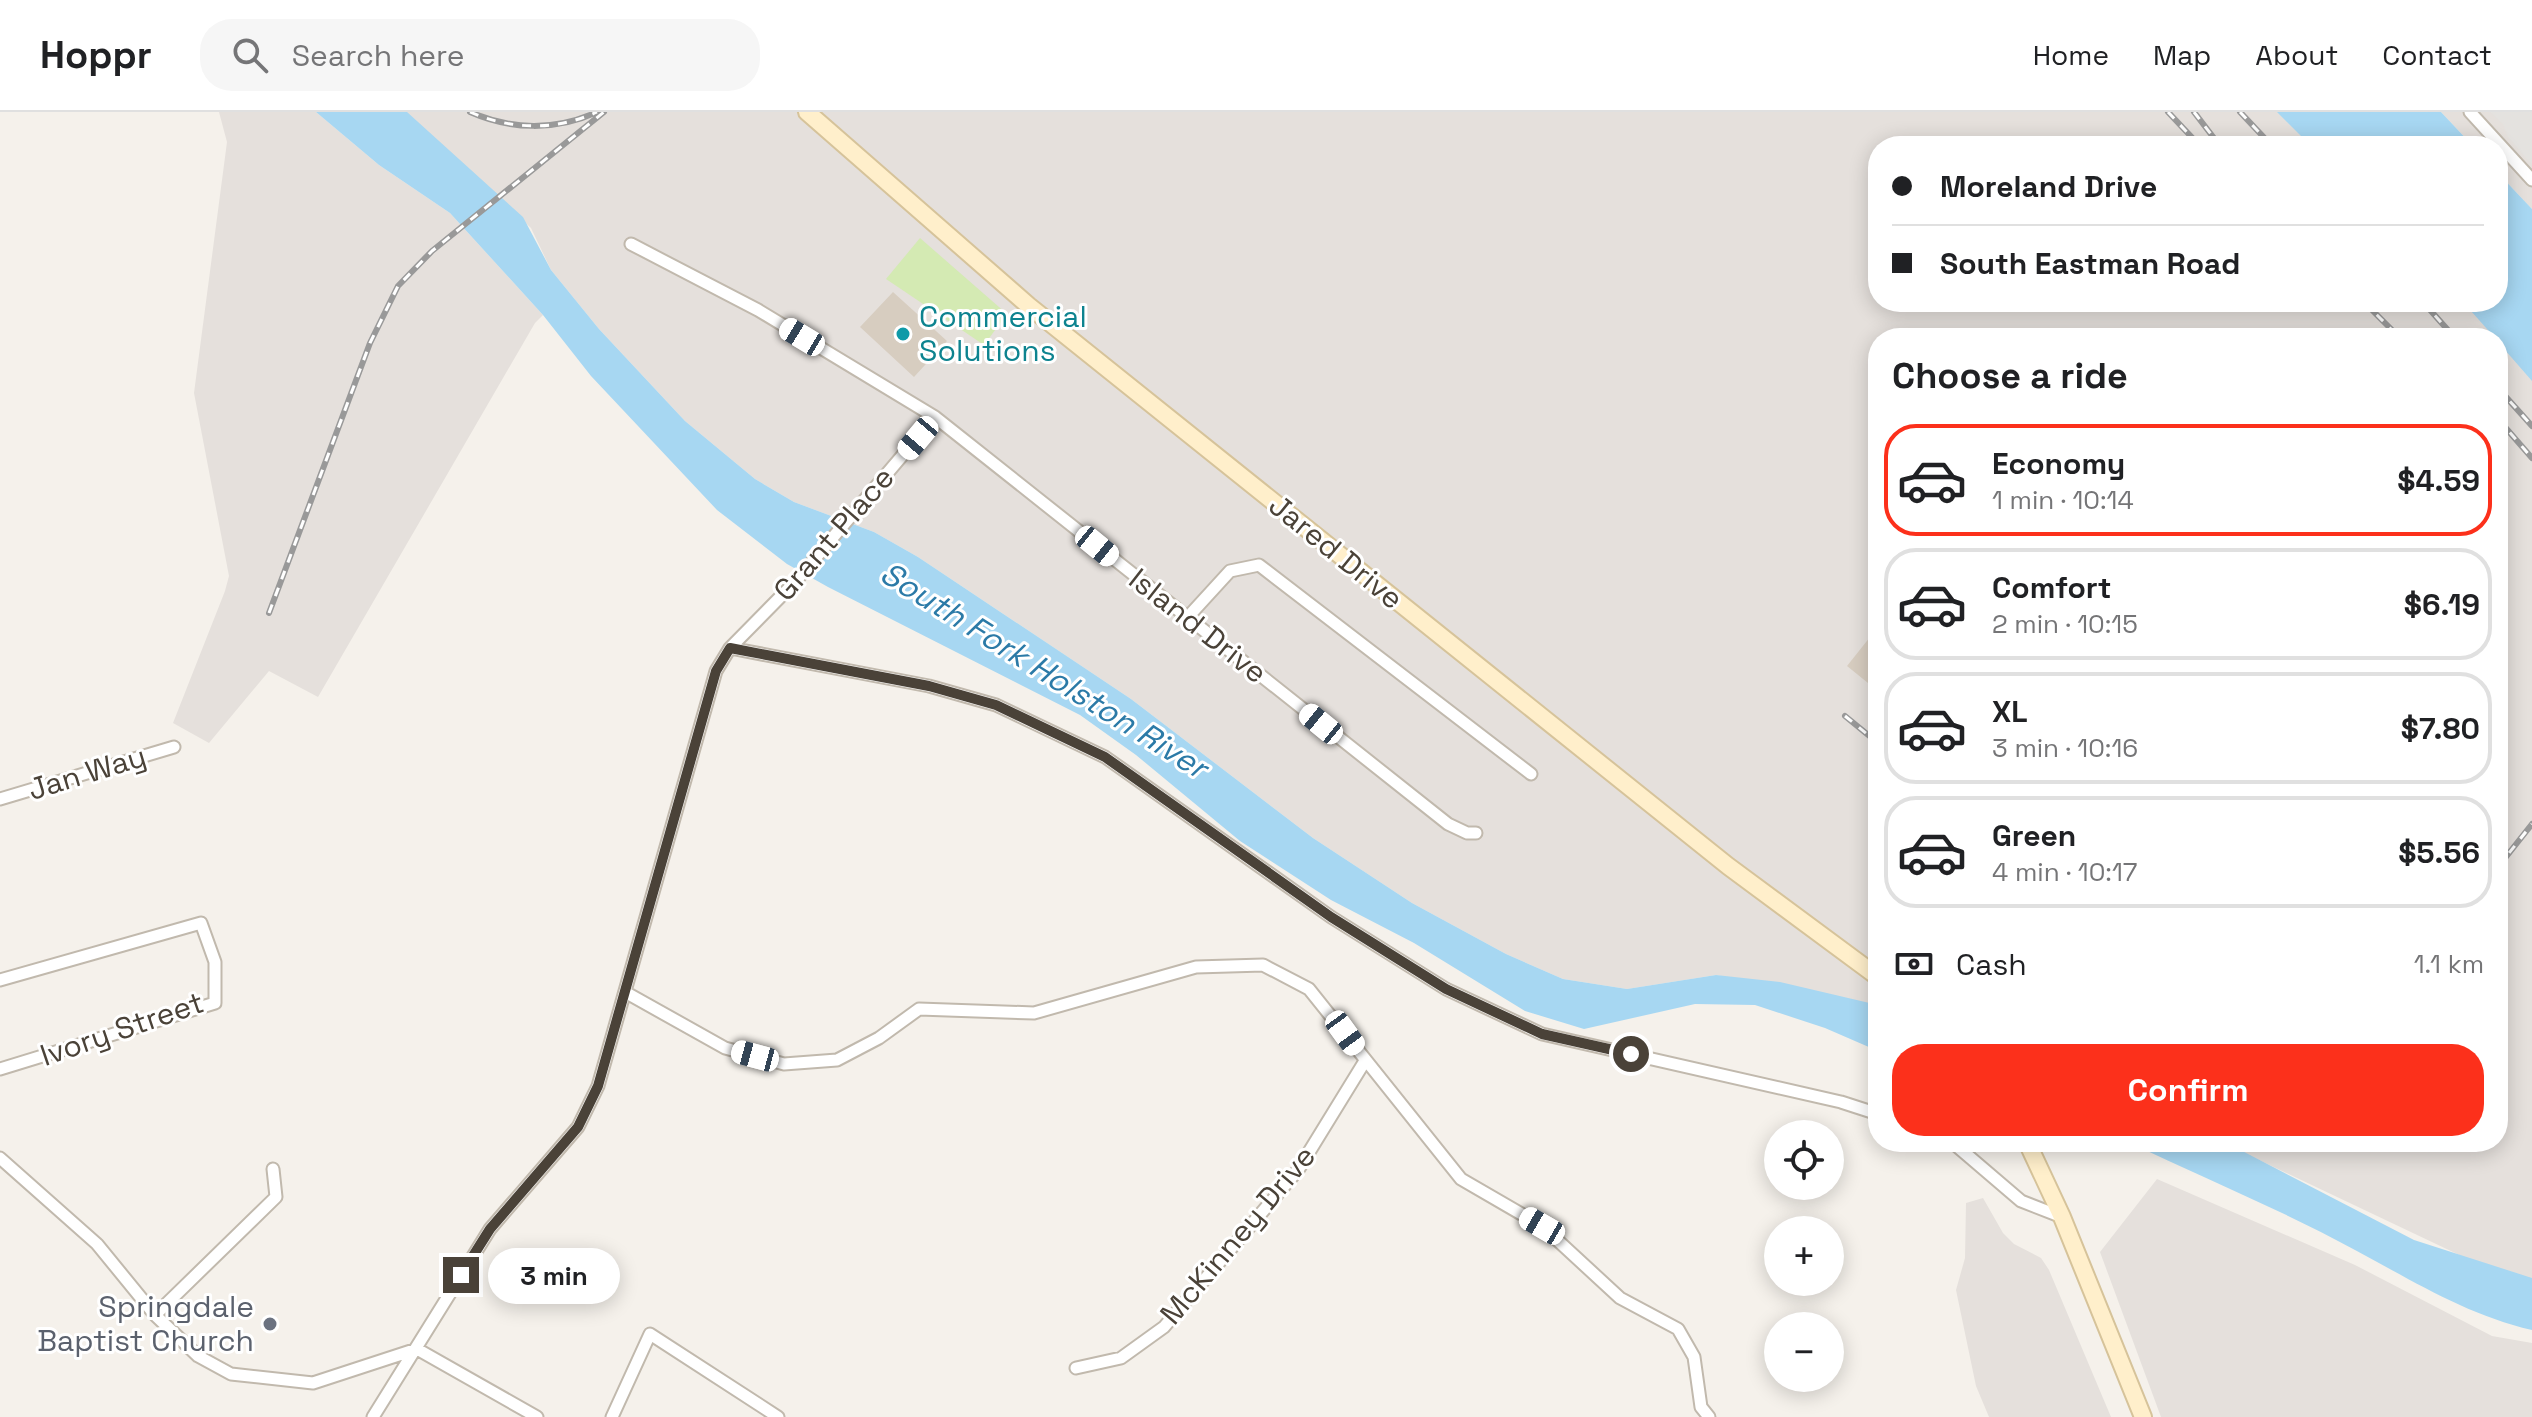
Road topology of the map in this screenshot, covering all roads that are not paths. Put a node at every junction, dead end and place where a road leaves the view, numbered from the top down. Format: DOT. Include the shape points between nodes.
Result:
graph roads {
  1 [pos="807,112"];
  2 [pos="2470,112"];
  3 [pos="2492,136"];
  4 [pos="2508,154"];
  5 [pos="2532,180"];
  6 [pos="631,244"];
  7 [pos="935,417"];
  8 [pos="1187,618"];
  9 [pos="730,648"];
  10 [pos="174,747"];
  11 [pos="1531,774"];
  12 [pos="0,799"];
  13 [pos="1476,833"];
  14 [pos="1868,970"];
  15 [pos="0,980"];
  16 [pos="625,992"];
  17 [pos="1365,1061"];
  18 [pos="0,1069"];
  19 [pos="1868,1111"];
  20 [pos="1964,1152"];
  21 [pos="2032,1152"];
  22 [pos="0,1158"];
  23 [pos="273,1169"];
  24 [pos="2062,1217"];
  25 [pos="155,1315"];
  26 [pos="417,1349"];
  27 [pos="1076,1368"];
  28 [pos="375,1416"];
  29 [pos="537,1417"];
  30 [pos="612,1417"];
  31 [pos="778,1417"];
  32 [pos="1709,1417"];
  33 [pos="2143,1417"];
  1 -- 14 [label="main road, Jared Drive" via="1029,306 1728,866"];
  2 -- 3 [label="street"];
  4 -- 5 [label="street"];
  6 -- 7 [label="street, Island Drive" via="758,310"];
  7 -- 8 [label="street, Island Drive"];
  7 -- 9 [label="street, Grant Place" via="803,573"];
  8 -- 11 [label="street" via="1230,571 1259,565"];
  8 -- 13 [label="street, Island Drive" via="1448,824"];
  9 -- 16 [label="street, Grant Place" via="716,671"];
  9 -- 19 [label="street" via="983,701 1105,757 1331,917 1446,989 1542,1034"];
  10 -- 12 [label="street, Jan Way"];
  15 -- 18 [label="street, Ivory Street" via="201,923 215,962 215,1003"];
  16 -- 17 [label="street" via="725,1048 784,1064 837,1060 919,1009 1034,1013 1196,967 1263,965 1309,989"];
  16 -- 26 [label="street, Grant Place" via="598,1086 578,1127 490,1229"];
  17 -- 27 [label="street, McKinney Drive" via="1298,1170 1164,1327 1121,1358"];
  17 -- 32 [label="street" via="1461,1179 1542,1226 1620,1298 1678,1329 1694,1357 1701,1407"];
  20 -- 24 [label="street" via="2021,1201"];
  21 -- 24 [label="main road"];
  22 -- 25 [label="street" via="97,1244"];
  23 -- 25 [label="street" via="276,1197"];
  24 -- 33 [label="main road"];
  25 -- 26 [label="street" via="198,1356 231,1374 313,1383"];
  26 -- 28 [label="street, Grant Place"];
  26 -- 29 [label="street"];
  30 -- 31 [label="street" via="650,1334"];
}
